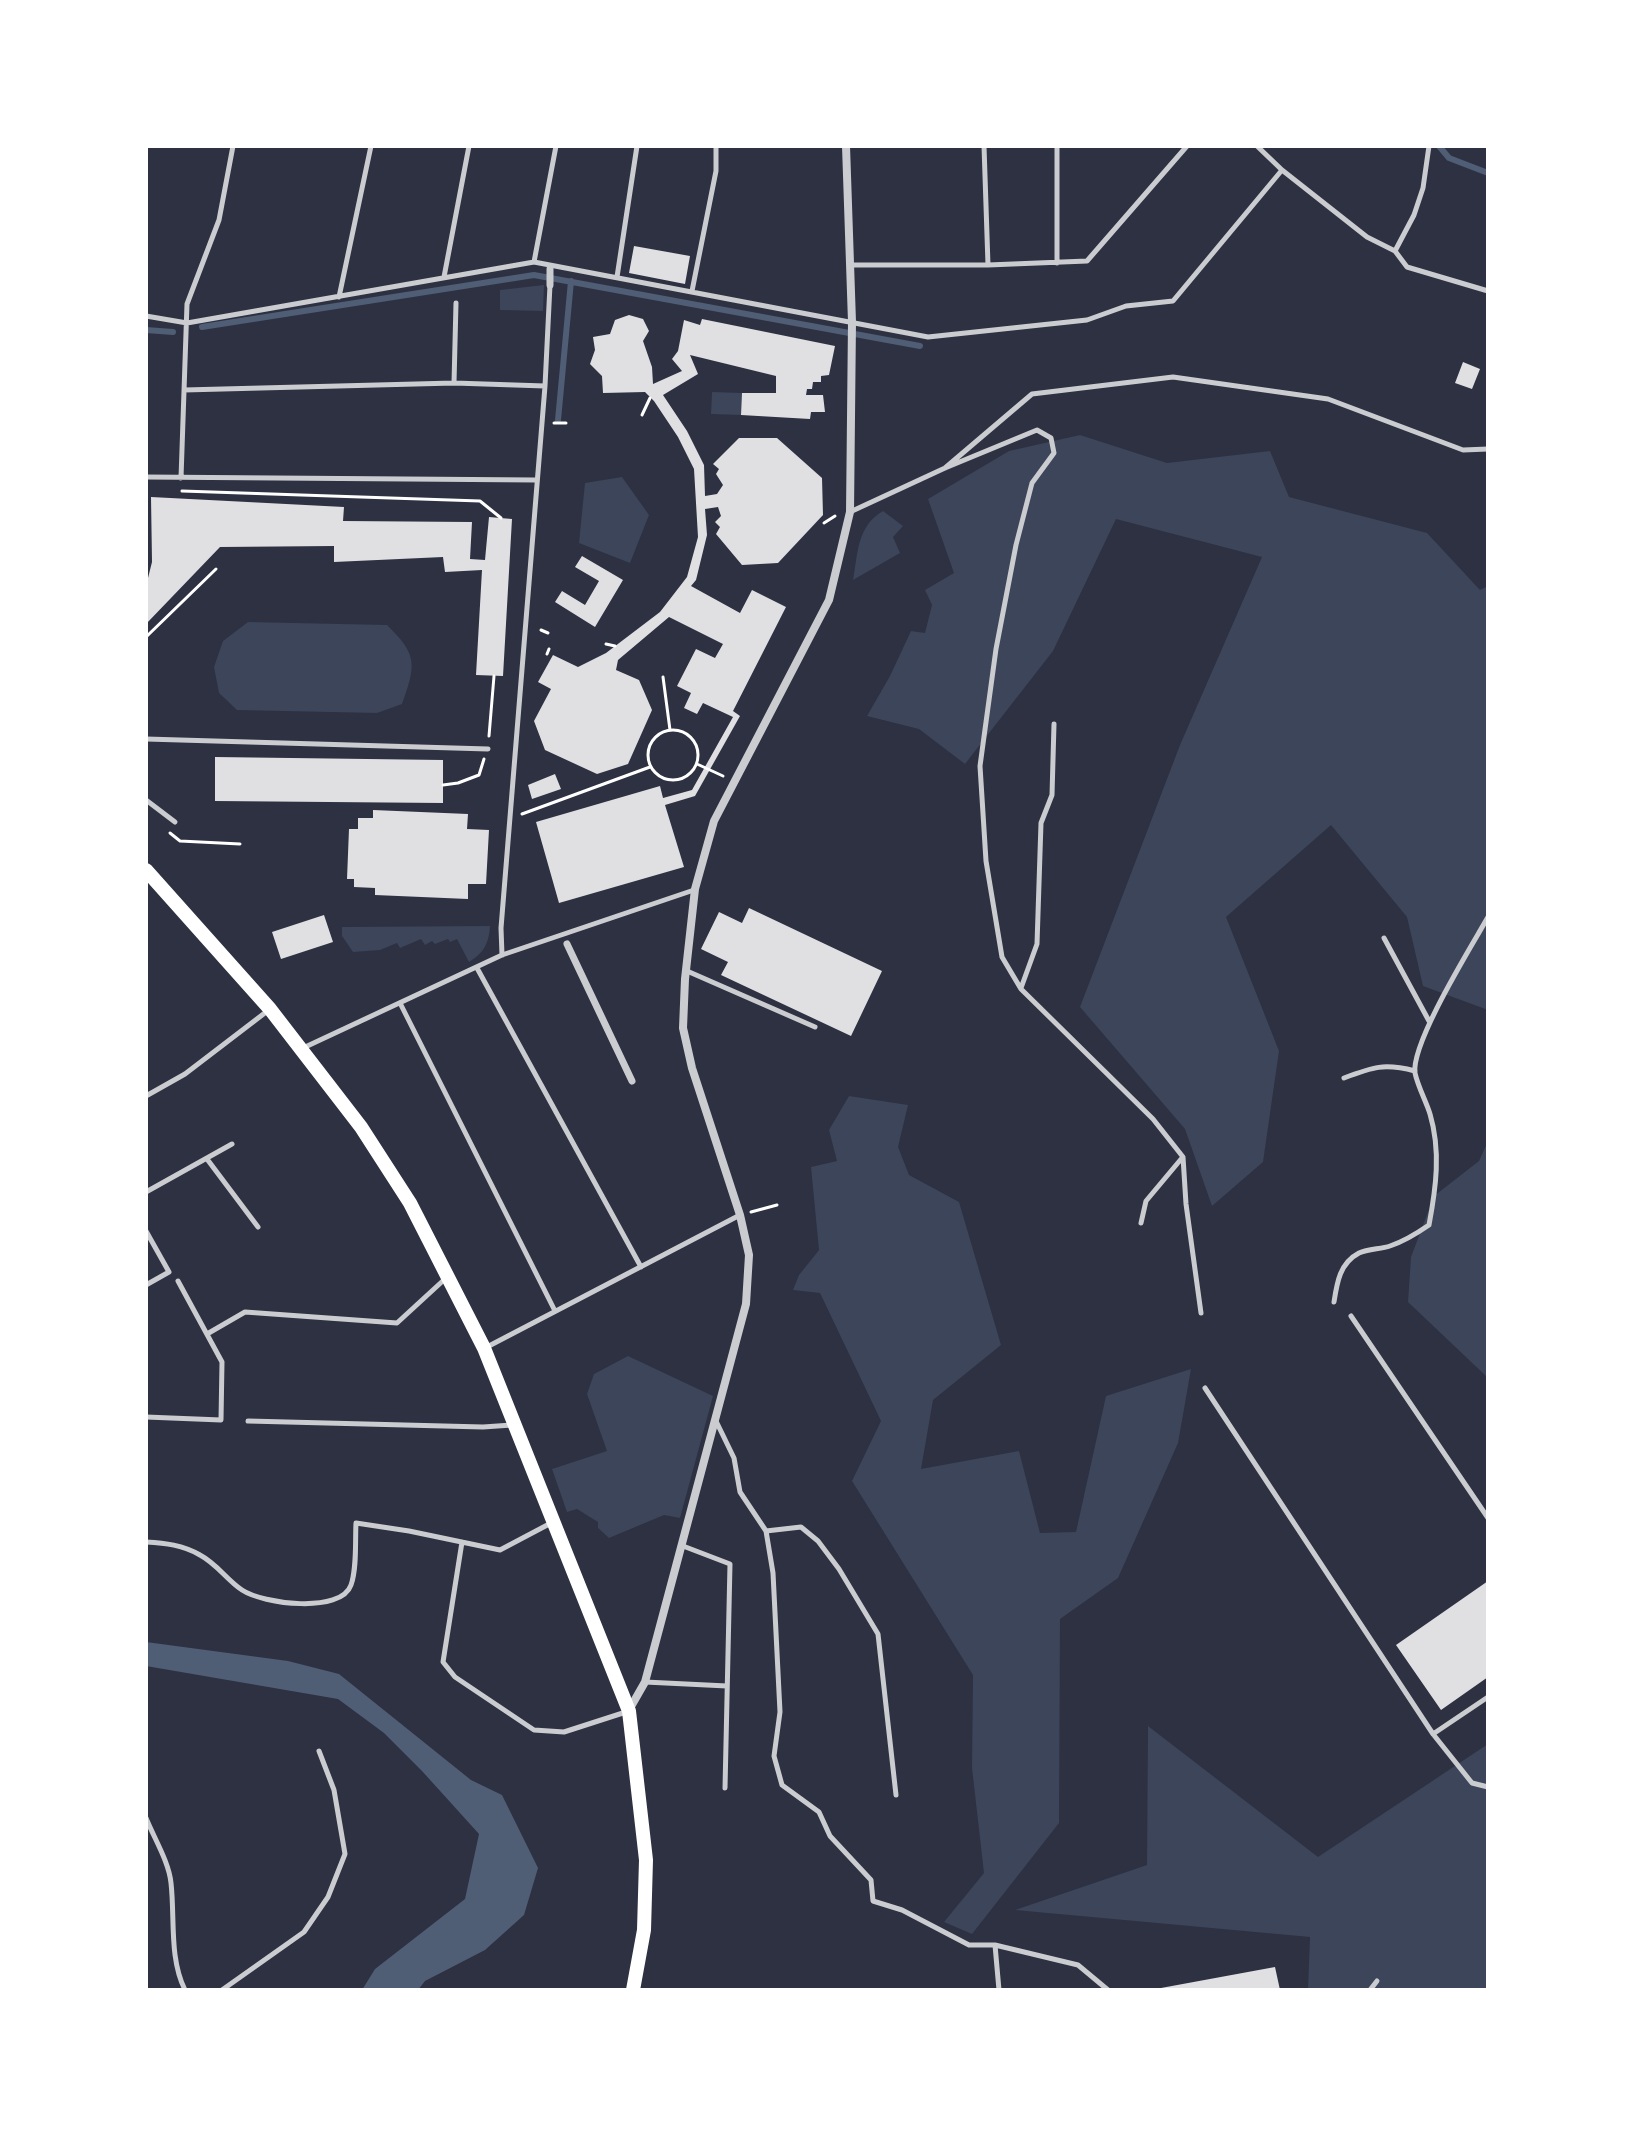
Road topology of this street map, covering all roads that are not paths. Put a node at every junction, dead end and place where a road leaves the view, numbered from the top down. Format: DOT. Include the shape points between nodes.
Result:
graph roads {
  1 [pos="233,146"];
  2 [pos="371,146"];
  3 [pos="469,146"];
  4 [pos="556,146"];
  5 [pos="637,146"];
  6 [pos="716,146"];
  7 [pos="846,146"];
  8 [pos="984,146"];
  9 [pos="1057,146"];
  10 [pos="1187,146"];
  11 [pos="1257,146"];
  12 [pos="1429,147"];
  13 [pos="1282,170"];
  14 [pos="1395,251"];
  15 [pos="534,262"];
  16 [pos="1057,263"];
  17 [pos="849,265"];
  18 [pos="988,265"];
  19 [pos="550,269"];
  20 [pos="444,277"];
  21 [pos="617,277"];
  22 [pos="550,285"];
  23 [pos="692,291"];
  24 [pos="1488,291"];
  25 [pos="339,297"];
  26 [pos="456,303"];
  27 [pos="146,316"];
  28 [pos="852,322"];
  29 [pos="187,323"];
  30 [pos="454,383"];
  31 [pos="545,386"];
  32 [pos="184,390"];
  33 [pos="1488,449"];
  34 [pos="945,468"];
  35 [pos="146,477"];
  36 [pos="181,478"];
  37 [pos="536,480"];
  38 [pos="850,512"];
  39 [pos="1054,724"];
  40 [pos="146,739"];
  41 [pos="488,749"];
  42 [pos="146,800"];
  43 [pos="175,822"];
  44 [pos="146,870"];
  45 [pos="695,889"];
  46 [pos="1488,917"];
  47 [pos="1384,938"];
  48 [pos="567,944"];
  49 [pos="502,955"];
  50 [pos="477,968"];
  51 [pos="686,971"];
  52 [pos="1021,989"];
  53 [pos="400,1003"];
  54 [pos="270,1009"];
  55 [pos="1429,1022"];
  56 [pos="815,1027"];
  57 [pos="302,1048"];
  58 [pos="1415,1071"];
  59 [pos="1344,1078"];
  60 [pos="632,1081"];
  61 [pos="146,1096"];
  62 [pos="232,1144"];
  63 [pos="1183,1157"];
  64 [pos="207,1159"];
  65 [pos="146,1192"];
  66 [pos="740,1215"];
  67 [pos="1141,1223"];
  68 [pos="258,1227"];
  69 [pos="146,1231"];
  70 [pos="641,1267"];
  71 [pos="449,1275"];
  72 [pos="178,1281"];
  73 [pos="146,1285"];
  74 [pos="1334,1302"];
  75 [pos="555,1311"];
  76 [pos="1201,1313"];
  77 [pos="1351,1316"];
  78 [pos="207,1334"];
  79 [pos="484,1348"];
  80 [pos="1205,1388"];
  81 [pos="146,1417"];
  82 [pos="248,1421"];
  83 [pos="716,1421"];
  84 [pos="517,1425"];
  85 [pos="1488,1518"];
  86 [pos="554,1522"];
  87 [pos="766,1531"];
  88 [pos="146,1542"];
  89 [pos="462,1542"];
  90 [pos="683,1546"];
  91 [pos="645,1682"];
  92 [pos="727,1686"];
  93 [pos="1488,1697"];
  94 [pos="629,1711"];
  95 [pos="1433,1734"];
  96 [pos="319,1751"];
  97 [pos="1488,1787"];
  98 [pos="725,1788"];
  99 [pos="896,1795"];
  100 [pos="146,1818"];
  101 [pos="995,1945"];
  102 [pos="1377,1981"];
  103 [pos="185,1990"];
  104 [pos="222,1990"];
  105 [pos="633,1990"];
  106 [pos="999,1990"];
  107 [pos="1108,1990"];
  108 [pos="1370,1990"];
  1 -- 29 [label="lane" via="219,220 187,304"];
  2 -- 25 [label="lane"];
  3 -- 20 [label="lane"];
  4 -- 15 [label="lane"];
  5 -- 21 [label="lane"];
  6 -- 23 [label="lane" via="716,171"];
  7 -- 17 [label="street"];
  8 -- 18 [label="lane"];
  9 -- 16 [label="lane"];
  10 -- 16 [label="lane" via="1087,261"];
  11 -- 13 [label="lane"];
  12 -- 14 [label="lane" via="1423,188"];
  13 -- 14 [label="lane" via="1367,237"];
  13 -- 28 [label="lane" via="1173,301 1126,306 1087,320 928,337"];
  14 -- 24 [label="lane" via="1407,267"];
  15 -- 20 [label="lane"];
  15 -- 21 [label="lane"];
  16 -- 18 [label="lane"];
  17 -- 18 [label="lane"];
  17 -- 28 [label="street"];
  19 -- 22 [label="street"];
  20 -- 25 [label="lane"];
  21 -- 23 [label="lane"];
  22 -- 31 [label="lane"];
  23 -- 28 [label="lane"];
  25 -- 29 [label="lane"];
  26 -- 30 [label="lane"];
  27 -- 29 [label="lane"];
  28 -- 38 [label="street"];
  29 -- 32 [label="lane"];
  30 -- 31 [label="lane"];
  30 -- 32 [label="lane"];
  31 -- 37 [label="lane"];
  32 -- 36 [label="lane"];
  33 -- 34 [label="lane" via="1463,450 1328,399 1173,377 1032,394"];
  34 -- 38 [label="lane"];
  34 -- 52 [label="lane" via="1037,430 1051,438 1054,453 1032,483 1016,545 980,766 986,861 1002,957"];
  35 -- 36 [label="lane"];
  36 -- 37 [label="lane"];
  37 -- 49 [label="lane"];
  38 -- 45 [label="street" via="829,600 714,821"];
  39 -- 52 [label="lane" via="1052,795 1041,823 1037,944"];
  40 -- 41 [label="lane"];
  42 -- 43 [label="lane"];
  44 -- 54 [label="main road"];
  45 -- 49 [label="lane"];
  45 -- 51 [label="street"];
  46 -- 55 [label="lane"];
  47 -- 55 [label="lane"];
  48 -- 60 [label="street"];
  49 -- 50 [label="lane"];
  50 -- 53 [label="lane"];
  50 -- 70 [label="lane"];
  51 -- 56 [label="lane"];
  51 -- 66 [label="street" via="683,1028"];
  52 -- 63 [label="lane" via="1153,1119"];
  53 -- 57 [label="lane"];
  53 -- 75 [label="lane"];
  54 -- 57 [label="main road"];
  54 -- 61 [label="lane" via="185,1074"];
  55 -- 58 [label="lane"];
  57 -- 71 [label="main road" via="410,1203"];
  58 -- 59 [label="lane" via="1375,1066"];
  58 -- 74 [label="lane" via="1436,1150 1437,1186 1429,1225 1410,1239 1360,1253 1343,1267"];
  62 -- 64 [label="lane"];
  63 -- 67 [label="lane" via="1146,1201"];
  63 -- 76 [label="lane"];
  64 -- 65 [label="lane"];
  64 -- 68 [label="lane"];
  66 -- 70 [label="lane"];
  66 -- 83 [label="street" via="749,1255 746,1304"];
  69 -- 73 [label="lane" via="169,1272"];
  70 -- 75 [label="lane"];
  71 -- 78 [label="lane" via="397,1323 245,1312"];
  71 -- 79 [label="main road"];
  72 -- 78 [label="lane"];
  75 -- 79 [label="lane"];
  77 -- 85 [label="lane"];
  78 -- 81 [label="lane" via="222,1362 221,1420"];
  79 -- 84 [label="main road"];
  80 -- 95 [label="lane"];
  82 -- 84 [label="lane"];
  83 -- 87 [label="lane" via="734,1458 740,1492"];
  83 -- 90 [label="street"];
  84 -- 86 [label="main road"];
  86 -- 89 [label="lane" via="500,1550"];
  86 -- 94 [label="main road"];
  87 -- 99 [label="lane" via="801,1527 818,1541 878,1634"];
  87 -- 101 [label="lane" via="780,1712 774,1756 782,1785 819,1812 830,1836 871,1880 873,1901 969,1945"];
  88 -- 89 [label="lane" via="170,1543 198,1554 244,1592 286,1603 322,1604 346,1595 352,1584 356,1523"];
  89 -- 94 [label="lane" via="443,1662 455,1677 534,1730 564,1732"];
  90 -- 91 [label="street"];
  90 -- 92 [label="lane" via="730,1564"];
  91 -- 92 [label="lane"];
  91 -- 94 [label="street"];
  92 -- 98 [label="lane"];
  93 -- 95 [label="lane"];
  94 -- 105 [label="main road" via="646,1860 644,1930"];
  95 -- 97 [label="lane" via="1472,1783"];
  96 -- 104 [label="lane" via="334,1790 345,1854 328,1897 304,1932"];
  100 -- 103 [label="lane" via="171,1879 174,1944"];
  101 -- 106 [label="lane"];
  101 -- 107 [label="lane" via="1078,1965"];
  102 -- 108 [label="lane"];
}
